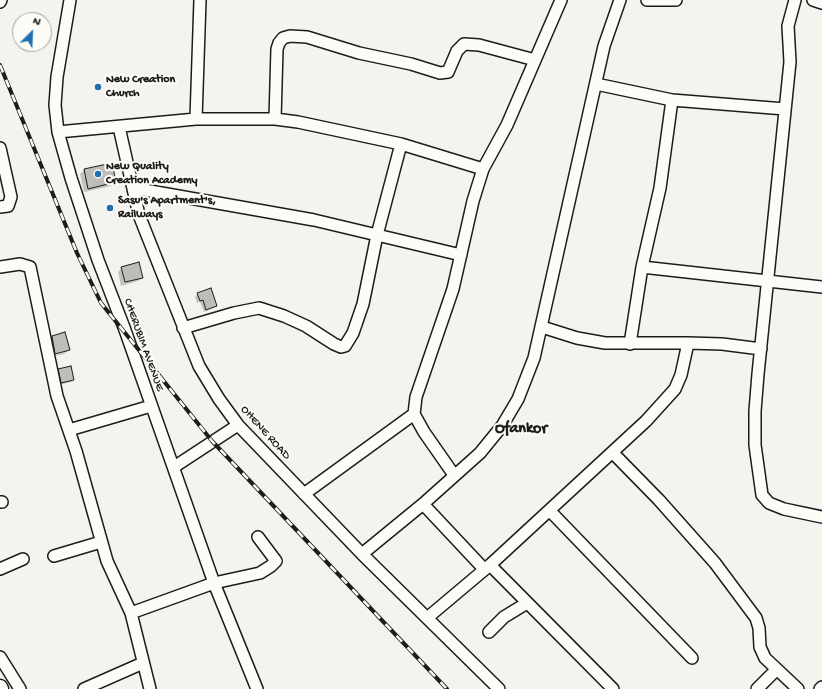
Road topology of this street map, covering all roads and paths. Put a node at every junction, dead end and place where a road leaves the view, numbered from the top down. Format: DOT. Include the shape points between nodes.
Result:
graph roads {
  1 [pos="70,0"];
  2 [pos="200,0"];
  3 [pos="561,0"];
  4 [pos="620,0"];
  5 [pos="647,0"];
  6 [pos="676,0"];
  7 [pos="795,0"];
  8 [pos="813,0"];
  9 [pos="822,3"];
  10 [pos="535,60"];
  11 [pos="596,84"];
  12 [pos="672,100"];
  13 [pos="784,109"];
  14 [pos="196,119"];
  15 [pos="275,120"];
  16 [pos="120,127"];
  17 [pos="58,132"];
  18 [pos="401,144"];
  19 [pos="0,148"];
  20 [pos="483,169"];
  21 [pos="133,188"];
  22 [pos="0,206"];
  23 [pos="377,235"];
  24 [pos="461,255"];
  25 [pos="0,267"];
  26 [pos="642,267"];
  27 [pos="768,281"];
  28 [pos="822,286"];
  29 [pos="542,327"];
  30 [pos="183,328"];
  31 [pos="688,343"];
  32 [pos="630,344"];
  33 [pos="761,349"];
  34 [pos="151,406"];
  35 [pos="414,414"];
  36 [pos="238,425"];
  37 [pos="69,430"];
  38 [pos="613,453"];
  39 [pos="174,467"];
  40 [pos="454,475"];
  41 [pos="304,494"];
  42 [pos="423,504"];
  43 [pos="550,511"];
  44 [pos="822,517"];
  45 [pos="258,537"];
  46 [pos="101,542"];
  47 [pos="362,554"];
  48 [pos="54,556"];
  49 [pos="23,559"];
  50 [pos="487,567"];
  51 [pos="0,569"];
  52 [pos="214,583"];
  53 [pos="527,603"];
  54 [pos="131,613"];
  55 [pos="427,618"];
  56 [pos="489,632"];
  57 [pos="0,657"];
  58 [pos="692,658"];
  59 [pos="142,663"];
  60 [pos="776,670"];
  61 [pos="822,687"];
  62 [pos="20,689"];
  63 [pos="84,689"];
  64 [pos="150,689"];
  65 [pos="257,689"];
  66 [pos="500,689"];
  67 [pos="613,689"];
  68 [pos="757,689"];
  69 [pos="798,689"];
  70 [pos="820,689"];
  1 -- 17 [label="street, CHERUBIM AVENUE" via="57,77 55,105"];
  2 -- 14 [label="street"];
  3 -- 10 [label="street"];
  4 -- 11 [label="street" via="604,46"];
  5 -- 6 [label="street"];
  7 -- 13 [label="street" via="788,26 790,62"];
  8 -- 9 [label="street"];
  10 -- 15 [label="street" via="479,45 464,44 457,51 448,72 440,73 307,37 290,36 283,38 277,49"];
  10 -- 20 [label="street" via="507,125"];
  11 -- 12 [label="street"];
  11 -- 29 [label="street"];
  12 -- 13 [label="street"];
  12 -- 26 [label="street" via="660,188"];
  13 -- 27 [label="street"];
  14 -- 15 [label="street"];
  14 -- 16 [label="street"];
  15 -- 18 [label="street" via="298,122"];
  16 -- 17 [label="street"];
  16 -- 21 [label="street, OHENE ROAD"];
  17 -- 34 [label="street, CHERUBIM AVENUE" via="98,260"];
  18 -- 20 [label="street"];
  18 -- 23 [label="street"];
  19 -- 22 [label="street" via="11,197 8,206"];
  20 -- 24 [label="street"];
  21 -- 23 [label="street" via="314,220"];
  21 -- 30 [label="street, OHENE ROAD" via="139,215"];
  23 -- 24 [label="street"];
  23 -- 30 [label="street" via="360,316 345,346 334,344 298,322 259,308"];
  24 -- 35 [label="street" via="416,397"];
  25 -- 37 [label="street" via="20,264 30,267 57,396"];
  26 -- 27 [label="street"];
  26 -- 32 [label="street"];
  27 -- 28 [label="street"];
  27 -- 33 [label="street"];
  29 -- 32 [label="street" via="577,338"];
  29 -- 40 [label="street" via="534,358 518,399 502,426 480,453"];
  30 -- 36 [label="street, OHENE ROAD" via="198,366"];
  31 -- 32 [label="street"];
  31 -- 33 [label="street"];
  31 -- 38 [label="street" via="675,389"];
  33 -- 44 [label="street" via="755,411 755,445 762,495 769,502 784,509"];
  34 -- 37 [label="street"];
  34 -- 39 [label="street, CHERUBIM AVENUE"];
  35 -- 40 [label="street"];
  35 -- 41 [label="street"];
  36 -- 39 [label="street"];
  36 -- 41 [label="street, OHENE ROAD"];
  37 -- 46 [label="street"];
  38 -- 43 [label="street"];
  38 -- 60 [label="street" via="715,563 747,605 756,618 760,646 765,658"];
  39 -- 52 [label="street, CHERUBIM AVENUE"];
  40 -- 42 [label="street"];
  41 -- 47 [label="street, OHENE ROAD"];
  42 -- 47 [label="street"];
  42 -- 50 [label="street"];
  43 -- 50 [label="street"];
  43 -- 58 [label="street"];
  45 -- 52 [label="street" via="276,561 272,566 260,573"];
  46 -- 48 [label="street"];
  46 -- 54 [label="street"];
  47 -- 55 [label="street, OHENE ROAD"];
  49 -- 51 [label="street"];
  50 -- 53 [label="street"];
  50 -- 55 [label="street"];
  52 -- 54 [label="street"];
  52 -- 65 [label="street, CHERUBIM AVENUE"];
  53 -- 56 [label="street" via="504,617"];
  53 -- 67 [label="street"];
  54 -- 59 [label="street"];
  55 -- 66 [label="street, OHENE ROAD"];
  57 -- 62 [label="street"];
  59 -- 63 [label="street"];
  59 -- 64 [label="street"];
  60 -- 68 [label="street"];
  60 -- 69 [label="street"];
  61 -- 70 [label="street"];
}
